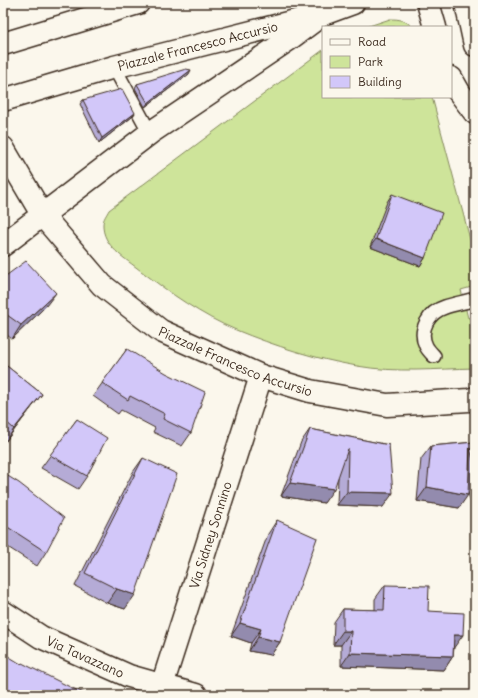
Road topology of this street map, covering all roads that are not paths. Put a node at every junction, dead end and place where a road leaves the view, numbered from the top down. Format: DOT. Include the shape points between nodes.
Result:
graph roads {
  1 [pos="138,3"];
  2 [pos="353,3"];
  3 [pos="428,3"];
  4 [pos="466,3"];
  5 [pos="323,14"];
  6 [pos="435,26"];
  7 [pos="3,44"];
  8 [pos="475,45"];
  9 [pos="114,67"];
  10 [pos="452,80"];
  11 [pos="3,100"];
  12 [pos="475,112"];
  13 [pos="150,133"];
  14 [pos="3,148"];
  15 [pos="43,216"];
  16 [pos="3,245"];
  17 [pos="475,299"];
  18 [pos="434,356"];
  19 [pos="261,376"];
  20 [pos="475,398"];
  21 [pos="3,612"];
  22 [pos="161,691"];
  23 [pos="196,695"];
  1 -- 7 [label="street"];
  2 -- 5 [label="street, Piazzale Francesco Accursio"];
  3 -- 6 [label="street"];
  4 -- 8 [label="street"];
  5 -- 9 [label="street, Piazzale Francesco Accursio"];
  5 -- 13 [label="street, Piazzale Francesco Accursio"];
  9 -- 11 [label="street, Piazzale Francesco Accursio"];
  9 -- 13 [label="lane"];
  10 -- 12 [label="street" via="458,92"];
  13 -- 15 [label="street, Piazzale Francesco Accursio"];
  14 -- 15 [label="street, Piazzale Francesco Accursio"];
  15 -- 16 [label="street"];
  15 -- 19 [label="street, Piazzale Francesco Accursio" via="102,284 161,331"];
  17 -- 18 [label="lane" via="444,307 433,313 425,324 423,335 426,347"];
  19 -- 20 [label="street, Piazzale Francesco Accursio" via="310,392 387,405"];
  19 -- 22 [label="street, Via Sidney Sonnino"];
  21 -- 22 [label="street, Via Tavazzano" via="41,637"];
  22 -- 23 [label="street, Via Tavazzano"];
}
